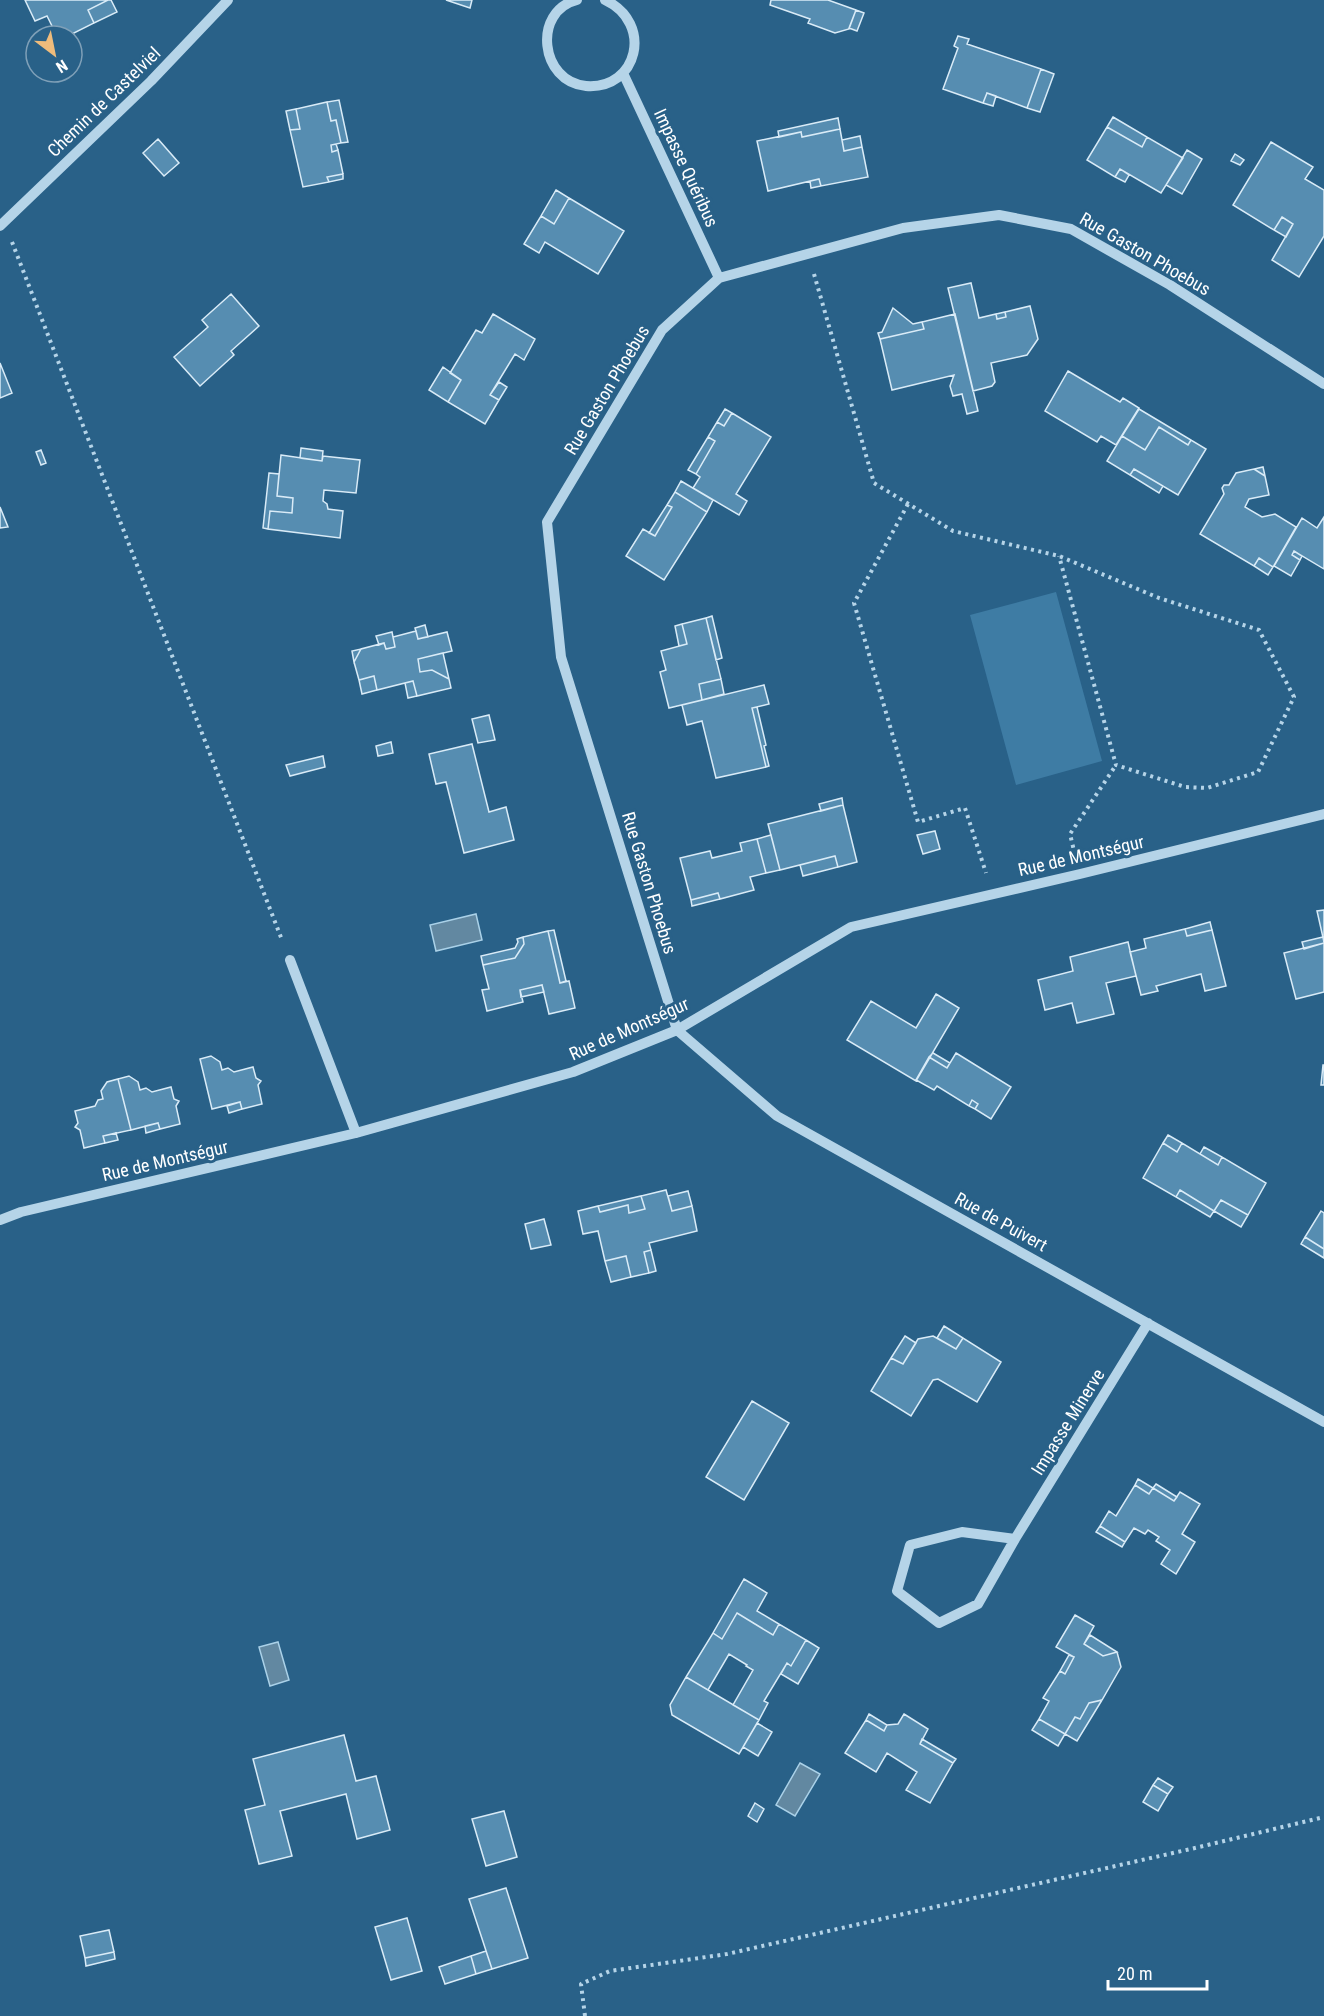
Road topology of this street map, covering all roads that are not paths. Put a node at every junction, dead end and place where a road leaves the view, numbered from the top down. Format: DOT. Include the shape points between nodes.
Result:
graph roads {
  1 [pos="228,0"];
  2 [pos="577,0"];
  3 [pos="604,0"];
  4 [pos="623,73"];
  5 [pos="2,224"];
  6 [pos="719,278"];
  7 [pos="1324,384"];
  8 [pos="1324,814"];
  9 [pos="290,960"];
  10 [pos="677,1030"];
  11 [pos="356,1133"];
  12 [pos="0,1220"];
  13 [pos="1148,1323"];
  14 [pos="1324,1422"];
  15 [pos="1015,1539"];
  1 -- 5 [label="street, Chemin de Castelviel" via="151,81"];
  2 -- 4 [label="street" via="559,10 551,21 547,35 551,62 559,74 584,86 598,86"];
  3 -- 4 [label="street" via="627,16 634,30 635,46"];
  4 -- 6 [label="street, Impasse Quéribus"];
  6 -- 7 [label="street, Rue Gaston Phoebus" via="903,228 999,215 1071,229 1170,285"];
  6 -- 10 [label="street, Rue Gaston Phoebus" via="662,330 547,522 561,657"];
  8 -- 10 [label="street, Rue de Montségur" via="851,927"];
  9 -- 11 [label="street"];
  10 -- 11 [label="street, Rue de Montségur" via="573,1072"];
  10 -- 13 [label="street, Rue de Puivert" via="777,1116"];
  11 -- 12 [label="street, Rue de Montségur"];
  13 -- 14 [label="street, Rue de Puivert"];
  13 -- 15 [label="street, Impasse Minerve"];
  15 -- 15 [label="street, Impasse Minerve" via="978,1604 939,1623 897,1591 910,1545 962,1532"];
}
